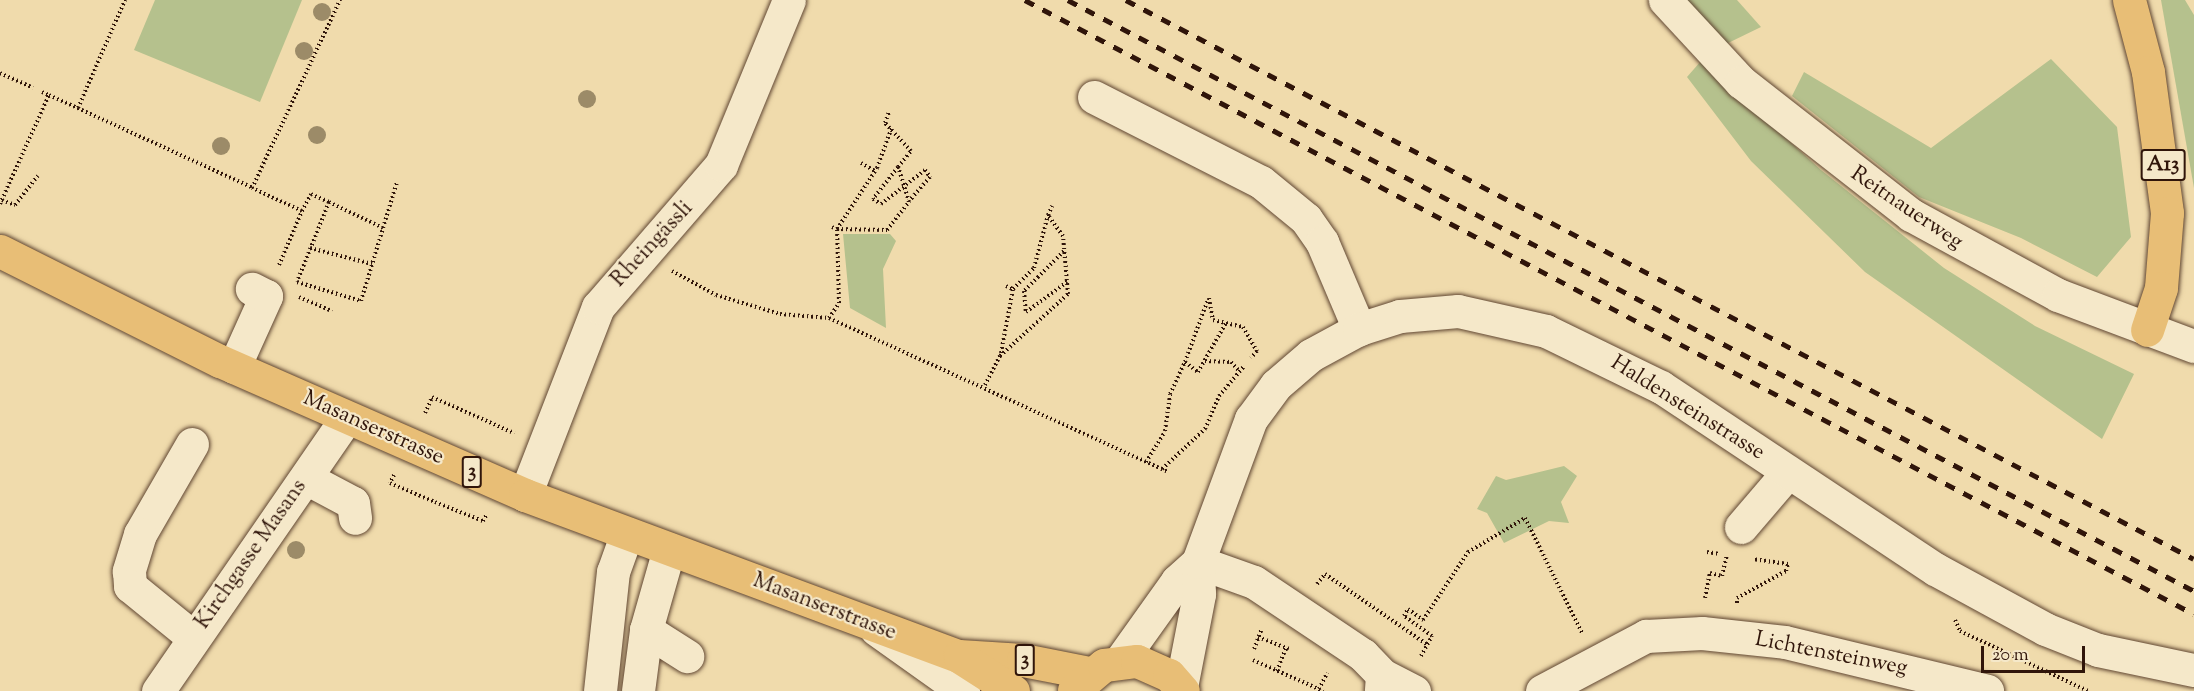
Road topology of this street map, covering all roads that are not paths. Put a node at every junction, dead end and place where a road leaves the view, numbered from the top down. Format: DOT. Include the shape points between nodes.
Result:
graph roads {
  1 [pos="789,0"];
  2 [pos="1665,0"];
  3 [pos="2129,0"];
  4 [pos="1094,97"];
  5 [pos="0,251"];
  6 [pos="263,281"];
  7 [pos="1359,329"];
  8 [pos="2147,330"];
  9 [pos="2194,346"];
  10 [pos="234,367"];
  11 [pos="346,418"];
  12 [pos="192,444"];
  13 [pos="1788,472"];
  14 [pos="306,478"];
  15 [pos="525,495"];
  16 [pos="355,518"];
  17 [pos="627,533"];
  18 [pos="669,549"];
  19 [pos="1738,549"];
  20 [pos="1198,562"];
  21 [pos="876,629"];
  22 [pos="646,630"];
  23 [pos="194,638"];
  24 [pos="687,656"];
  25 [pos="959,656"];
  26 [pos="1120,661"];
  27 [pos="2194,670"];
  28 [pos="1415,678"];
  29 [pos="1081,682"];
  30 [pos="1382,683"];
  31 [pos="1182,689"];
  32 [pos="158,691"];
  33 [pos="600,691"];
  34 [pos="638,691"];
  35 [pos="963,691"];
  36 [pos="1013,691"];
  37 [pos="1542,691"];
  38 [pos="1987,691"];
  1 -- 15 [label="street, Rheingässli" via="721,165 598,307"];
  2 -- 8 [label="street, Reitnauerweg" via="1741,82 1873,190 2015,275"];
  3 -- 8 [label="main road, A13" via="2148,72 2167,213 2161,288"];
  4 -- 7 [label="street" via="1261,182 1306,219 1322,242"];
  5 -- 10 [label="main road, Masanserstrasse / 3"];
  6 -- 10 [label="street" via="266,296"];
  7 -- 13 [label="street, Haldensteinstrasse" via="1400,316 1458,311 1546,331 1661,387"];
  7 -- 20 [label="street, Haldensteinstrasse" via="1311,355 1276,385 1251,419"];
  8 -- 9 [label="street, Reitnauerweg"];
  10 -- 11 [label="main road, Masanserstrasse / 3"];
  11 -- 14 [label="street, Kirchgasse Masans"];
  11 -- 15 [label="main road, Masanserstrasse / 3"];
  12 -- 23 [label="street" via="140,534 129,571 130,586"];
  13 -- 19 [label="street"];
  13 -- 27 [label="street, Haldensteinstrasse" via="1935,569 2045,629 2098,650"];
  14 -- 16 [label="street" via="353,503"];
  14 -- 23 [label="street, Kirchgasse Masans"];
  15 -- 17 [label="main road, Masanserstrasse / 3"];
  17 -- 18 [label="main road, Masanserstrasse / 3"];
  17 -- 33 [label="street" via="613,572"];
  18 -- 21 [label="main road, Masanserstrasse / 3"];
  18 -- 22 [label="street"];
  20 -- 26 [label="street, Haldensteinstrasse" via="1177,581"];
  20 -- 30 [label="street" via="1274,594 1363,655"];
  20 -- 31 [label="street, Haldensteinstrasse" via="1199,594"];
  21 -- 25 [label="main road, Masanserstrasse / 3"];
  21 -- 35 [label="street"];
  22 -- 24 [label="street"];
  22 -- 34 [label="street"];
  23 -- 32 [label="street, Kirchgasse Masans"];
  25 -- 29 [label="main road, Masanserstrasse / 3" via="1023,660"];
  25 -- 36 [label="main road, Masanserstrasse / 3"];
  26 -- 29 [label="main road"];
  26 -- 31 [label="main road" via="1154,666"];
  28 -- 30 [label="street"];
  37 -- 38 [label="street, Lichtensteinweg" via="1646,636 1702,633 1785,642"];
}
